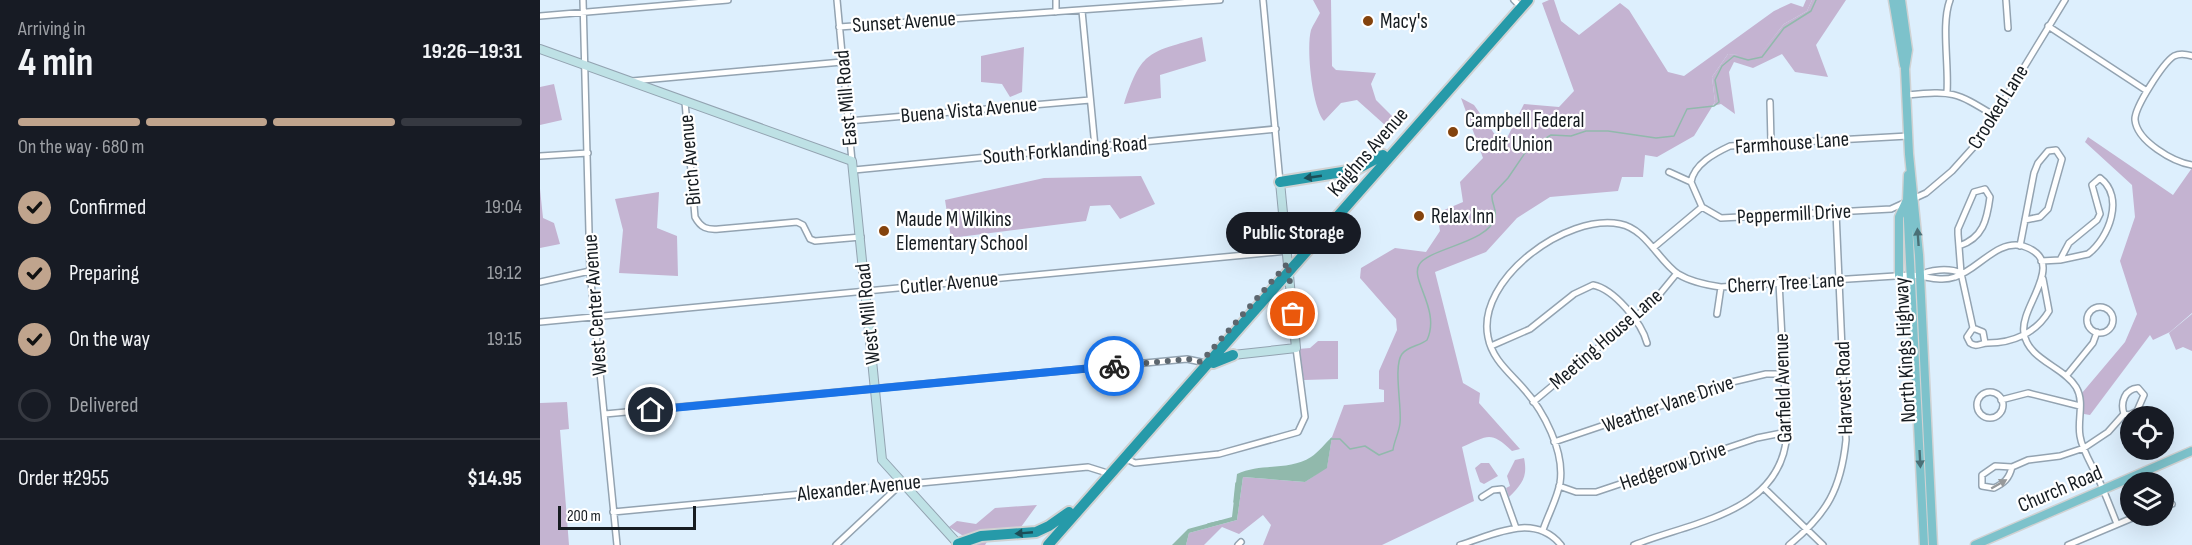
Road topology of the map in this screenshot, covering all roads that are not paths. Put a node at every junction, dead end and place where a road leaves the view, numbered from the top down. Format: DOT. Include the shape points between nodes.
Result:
graph roads {
  1 [pos="583,0"];
  2 [pos="728,0"];
  3 [pos="837,0"];
  4 [pos="1056,0"];
  5 [pos="1220,0"];
  6 [pos="1263,0"];
  7 [pos="1893,0"];
  8 [pos="1901,0"];
  9 [pos="1950,0"];
  10 [pos="2006,0"];
  11 [pos="2065,0"];
  12 [pos="1519,1"];
  13 [pos="1082,11"];
  14 [pos="1056,12"];
  15 [pos="584,14"];
  16 [pos="540,16"];
  17 [pos="2048,26"];
  18 [pos="839,27"];
  19 [pos="2008,28"];
  20 [pos="540,49"];
  21 [pos="2192,56"];
  22 [pos="842,62"];
  23 [pos="585,65"];
  24 [pos="1905,69"];
  25 [pos="630,81"];
  26 [pos="2147,91"];
  27 [pos="1947,92"];
  28 [pos="1906,95"];
  29 [pos="1090,100"];
  30 [pos="685,102"];
  31 [pos="1770,102"];
  32 [pos="1995,116"];
  33 [pos="848,121"];
  34 [pos="1276,129"];
  35 [pos="1908,136"];
  36 [pos="1771,142"];
  37 [pos="1095,147"];
  38 [pos="588,153"];
  39 [pos="1383,155"];
  40 [pos="540,156"];
  41 [pos="852,161"];
  42 [pos="2192,165"];
  43 [pos="854,170"];
  44 [pos="1669,172"];
  45 [pos="1280,182"];
  46 [pos="1691,182"];
  47 [pos="1911,200"];
  48 [pos="1702,207"];
  49 [pos="1891,209"];
  50 [pos="1836,212"];
  51 [pos="1899,216"];
  52 [pos="2025,220"];
  53 [pos="861,237"];
  54 [pos="1959,246"];
  55 [pos="2020,246"];
  56 [pos="1653,248"];
  57 [pos="1287,251"];
  58 [pos="2060,260"];
  59 [pos="2041,261"];
  60 [pos="1289,267"];
  61 [pos="591,271"];
  62 [pos="1677,273"];
  63 [pos="1961,273"];
  64 [pos="1915,275"];
  65 [pos="1899,276"];
  66 [pos="2043,279"];
  67 [pos="1839,280"];
  68 [pos="540,282"];
  69 [pos="1779,282"];
  70 [pos="1721,287"];
  71 [pos="866,291"];
  72 [pos="1717,314"];
  73 [pos="595,316"];
  74 [pos="1633,318"];
  75 [pos="540,322"];
  76 [pos="1973,328"];
  77 [pos="2097,332"];
  78 [pos="2024,336"];
  79 [pos="1986,343"];
  80 [pos="1647,344"];
  81 [pos="1491,346"];
  82 [pos="1296,348"];
  83 [pos="1233,355"];
  84 [pos="1201,362"];
  85 [pos="1784,374"];
  86 [pos="2067,375"];
  87 [pos="1194,379"];
  88 [pos="875,388"];
  89 [pos="2001,400"];
  90 [pos="1533,402"];
  91 [pos="2080,406"];
  92 [pos="605,414"];
  93 [pos="2124,414"];
  94 [pos="2120,418"];
  95 [pos="1787,432"];
  96 [pos="1554,442"];
  97 [pos="2084,448"];
  98 [pos="2192,451"];
  99 [pos="1124,458"];
  100 [pos="2012,468"];
  101 [pos="1104,472"];
  102 [pos="902,484"];
  103 [pos="1559,486"];
  104 [pos="1764,488"];
  105 [pos="2104,489"];
  106 [pos="1482,497"];
  107 [pos="613,512"];
  108 [pos="1069,512"];
  109 [pos="2120,523"];
  110 [pos="2117,524"];
  111 [pos="1516,528"];
  112 [pos="1807,529"];
  113 [pos="1543,530"];
  114 [pos="972,542"];
  115 [pos="959,544"];
  116 [pos="617,545"];
  117 [pos="836,545"];
  118 [pos="1040,545"];
  119 [pos="1048,545"];
  120 [pos="1460,545"];
  121 [pos="1561,545"];
  122 [pos="1634,545"];
  123 [pos="1789,545"];
  124 [pos="1823,545"];
  125 [pos="1924,545"];
  126 [pos="1933,545"];
  127 [pos="1975,545"];
  128 [pos="2068,545"];
  1 -- 15 [label="street, West Center Avenue"];
  2 -- 15 [label="street"];
  3 -- 18 [label="street, East Mill Road"];
  4 -- 14 [label="street"];
  5 -- 13 [label="street, Sunset Avenue"];
  6 -- 34 [label="street"];
  7 -- 24 [label="main road, North Kings Highway"];
  8 -- 24 [label="main road, North Kings Highway" via="1908,50"];
  9 -- 27 [label="street" via="1946,12"];
  10 -- 19 [label="street"];
  11 -- 17 [label="street, Crooked Lane"];
  12 -- 39 [label="highway, Kaighns Avenue"];
  12 -- 60 [label="highway, Kaighns Avenue"];
  13 -- 14 [label="street, Sunset Avenue"];
  13 -- 29 [label="street"];
  14 -- 18 [label="street, Sunset Avenue"];
  15 -- 16 [label="street"];
  15 -- 23 [label="street, West Center Avenue"];
  17 -- 26 [label="street"];
  17 -- 32 [label="street, Crooked Lane"];
  18 -- 22 [label="street, East Mill Road"];
  20 -- 23 [label="street"];
  21 -- 26 [label="street" via="2174,56"];
  22 -- 25 [label="street, Sunset Avenue"];
  22 -- 33 [label="street, East Mill Road"];
  23 -- 25 [label="street"];
  23 -- 38 [label="street, West Center Avenue"];
  24 -- 28 [label="main road, North Kings Highway"];
  25 -- 30 [label="street"];
  26 -- 42 [label="street" via="2135,118 2137,128 2152,144"];
  27 -- 28 [label="street"];
  27 -- 32 [label="street" via="1960,94"];
  28 -- 35 [label="main road, North Kings Highway"];
  29 -- 33 [label="street, Buena Vista Avenue"];
  29 -- 37 [label="street"];
  30 -- 41 [label="street"];
  30 -- 53 [label="street, Birch Avenue" via="695,217 701,225 709,230 796,222 815,241"];
  31 -- 36 [label="street"];
  32 -- 47 [label="street, Crooked Lane" via="1968,156 1932,188"];
  33 -- 41 [label="street, East Mill Road"];
  34 -- 37 [label="street, South Forklanding Road"];
  34 -- 45 [label="street"];
  35 -- 36 [label="street, Farmhouse Lane"];
  35 -- 47 [label="main road, North Kings Highway"];
  36 -- 46 [label="street, Farmhouse Lane" via="1730,146 1706,161"];
  37 -- 43 [label="street, South Forklanding Road"];
  38 -- 40 [label="street"];
  38 -- 61 [label="street, West Center Avenue"];
  39 -- 45 [label="highway, one-way" via="1351,172"];
  39 -- 60 [label="highway, Kaighns Avenue"];
  41 -- 43 [label="street, West Mill Road"];
  43 -- 53 [label="street, West Mill Road"];
  44 -- 46 [label="street"];
  45 -- 57 [label="street"];
  46 -- 48 [label="street"];
  47 -- 49 [label="street, Peppermill Drive"];
  47 -- 51 [label="main road"];
  47 -- 64 [label="main road, North Kings Highway"];
  48 -- 50 [label="street, Peppermill Drive" via="1721,218"];
  48 -- 56 [label="street"];
  49 -- 50 [label="street, Peppermill Drive"];
  49 -- 51 [label="main road"];
  50 -- 67 [label="street, Harvest Road"];
  51 -- 65 [label="main road"];
  52 -- 52 [label="street" via="2038,163 2048,151 2056,150 2062,159 2048,209 2040,217"];
  52 -- 55 [label="street"];
  53 -- 71 [label="street, West Mill Road"];
  54 -- 54 [label="street" via="1958,229 1970,199 1977,189 1984,189 1990,197 1986,224 1968,243"];
  54 -- 63 [label="street"];
  55 -- 59 [label="street" via="2031,250"];
  55 -- 63 [label="street, Cherry Tree Lane" via="2000,248"];
  56 -- 62 [label="street, Cherry Tree Lane"];
  56 -- 81 [label="street, Cherry Tree Lane" via="1621,224 1604,223 1558,235 1504,281 1486,321"];
  57 -- 60 [label="street"];
  57 -- 71 [label="street, Cutler Avenue"];
  58 -- 58 [label="street" via="2069,243 2100,214 2092,185 2100,178 2109,189 2113,213 2110,223 2088,255"];
  58 -- 59 [label="street"];
  59 -- 66 [label="street"];
  60 -- 82 [label="street"];
  60 -- 84 [label="highway, Kaighns Avenue"];
  60 -- 87 [label="highway, Kaighns Avenue"];
  61 -- 68 [label="street"];
  61 -- 73 [label="street, West Center Avenue"];
  62 -- 70 [label="street, Cherry Tree Lane"];
  62 -- 74 [label="street, Meeting House Lane" via="1654,301"];
  63 -- 64 [label="street, Cherry Tree Lane" via="1957,277 1926,279"];
  63 -- 76 [label="street"];
  64 -- 65 [label="street, Cherry Tree Lane"];
  64 -- 125 [label="main road, North Kings Highway, one-way"];
  64 -- 126 [label="main road, North Kings Highway"];
  65 -- 67 [label="street, Cherry Tree Lane"];
  66 -- 78 [label="street" via="2026,313"];
  66 -- 78 [label="street" via="2049,311"];
  67 -- 69 [label="street, Cherry Tree Lane"];
  67 -- 112 [label="street, Harvest Road" via="1846,440 1843,470 1831,501"];
  69 -- 70 [label="street, Cherry Tree Lane"];
  69 -- 85 [label="street, Garfield Avenue"];
  70 -- 72 [label="street"];
  71 -- 73 [label="street, Cutler Avenue"];
  71 -- 88 [label="street, West Mill Road"];
  73 -- 75 [label="street, Cutler Avenue"];
  73 -- 92 [label="street, West Center Avenue"];
  74 -- 80 [label="street"];
  74 -- 81 [label="street" via="1605,289 1593,285 1574,294 1530,330"];
  74 -- 90 [label="street, Meeting House Lane"];
  76 -- 79 [label="street" via="1983,332"];
  76 -- 79 [label="street" via="1968,334 1970,343"];
  77 -- 77 [label="street" via="2112,324 2112,315 2103,307 2091,310 2087,318 2089,326"];
  77 -- 86 [label="street" via="2093,343"];
  78 -- 79 [label="street"];
  78 -- 86 [label="street" via="2033,352"];
  81 -- 90 [label="street, Cherry Tree Lane" via="1502,368"];
  82 -- 83 [label="street"];
  82 -- 99 [label="street" via="1305,417 1298,432 1219,454 1135,463"];
  83 -- 87 [label="highway" via="1217,360"];
  84 -- 88 [label="street" via="1188,359"];
  84 -- 101 [label="highway, Kaighns Avenue"];
  85 -- 95 [label="street, Garfield Avenue"];
  85 -- 96 [label="street, Weather Vane Drive" via="1732,382"];
  86 -- 91 [label="street" via="2079,394"];
  87 -- 99 [label="highway, Kaighns Avenue"];
  88 -- 92 [label="street"];
  88 -- 102 [label="street, West Mill Road" via="882,460"];
  89 -- 89 [label="street" via="1996,394 1987,393 1978,400 1982,416 1994,417 2002,408"];
  89 -- 91 [label="street" via="2028,393"];
  90 -- 96 [label="street, Cherry Tree Lane"];
  91 -- 97 [label="street"];
  92 -- 107 [label="street, West Center Avenue"];
  93 -- 93 [label="street" via="2123,398 2138,388 2144,399 2133,414"];
  94 -- 97 [label="street"];
  95 -- 103 [label="street, Hedgerow Drive" via="1757,438 1596,492 1576,492"];
  95 -- 104 [label="street, Garfield Avenue" via="1780,466"];
  96 -- 103 [label="street, Cherry Tree Lane" via="1561,470"];
  97 -- 100 [label="street" via="2028,460"];
  97 -- 105 [label="street"];
  98 -- 105 [label="main road, Church Road"];
  99 -- 119 [label="highway, Kaighns Avenue"];
  100 -- 100 [label="street, one-way" via="2001,465 1986,471 1980,478 1982,486 1994,488 2010,476"];
  101 -- 102 [label="street, Alexander Avenue" via="1088,467"];
  101 -- 108 [label="highway, Kaighns Avenue"];
  102 -- 107 [label="street, Alexander Avenue"];
  102 -- 115 [label="street, West Mill Road"];
  102 -- 117 [label="street"];
  103 -- 113 [label="street, Cherry Tree Lane"];
  104 -- 112 [label="street"];
  104 -- 122 [label="street, Garfield Avenue" via="1744,505"];
  105 -- 110 [label="street"];
  105 -- 127 [label="main road, Church Road"];
  106 -- 111 [label="street" via="1502,489"];
  107 -- 116 [label="street, West Center Avenue"];
  108 -- 114 [label="highway, one-way" via="1036,532 981,536"];
  108 -- 118 [label="highway, Kaighns Avenue"];
  109 -- 110 [label="street"];
  110 -- 128 [label="street"];
  111 -- 113 [label="street"];
  111 -- 120 [label="street"];
  112 -- 123 [label="street, Harvest Road"];
  112 -- 124 [label="street"];
  113 -- 121 [label="street"];
  114 -- 115 [label="highway"];
}
